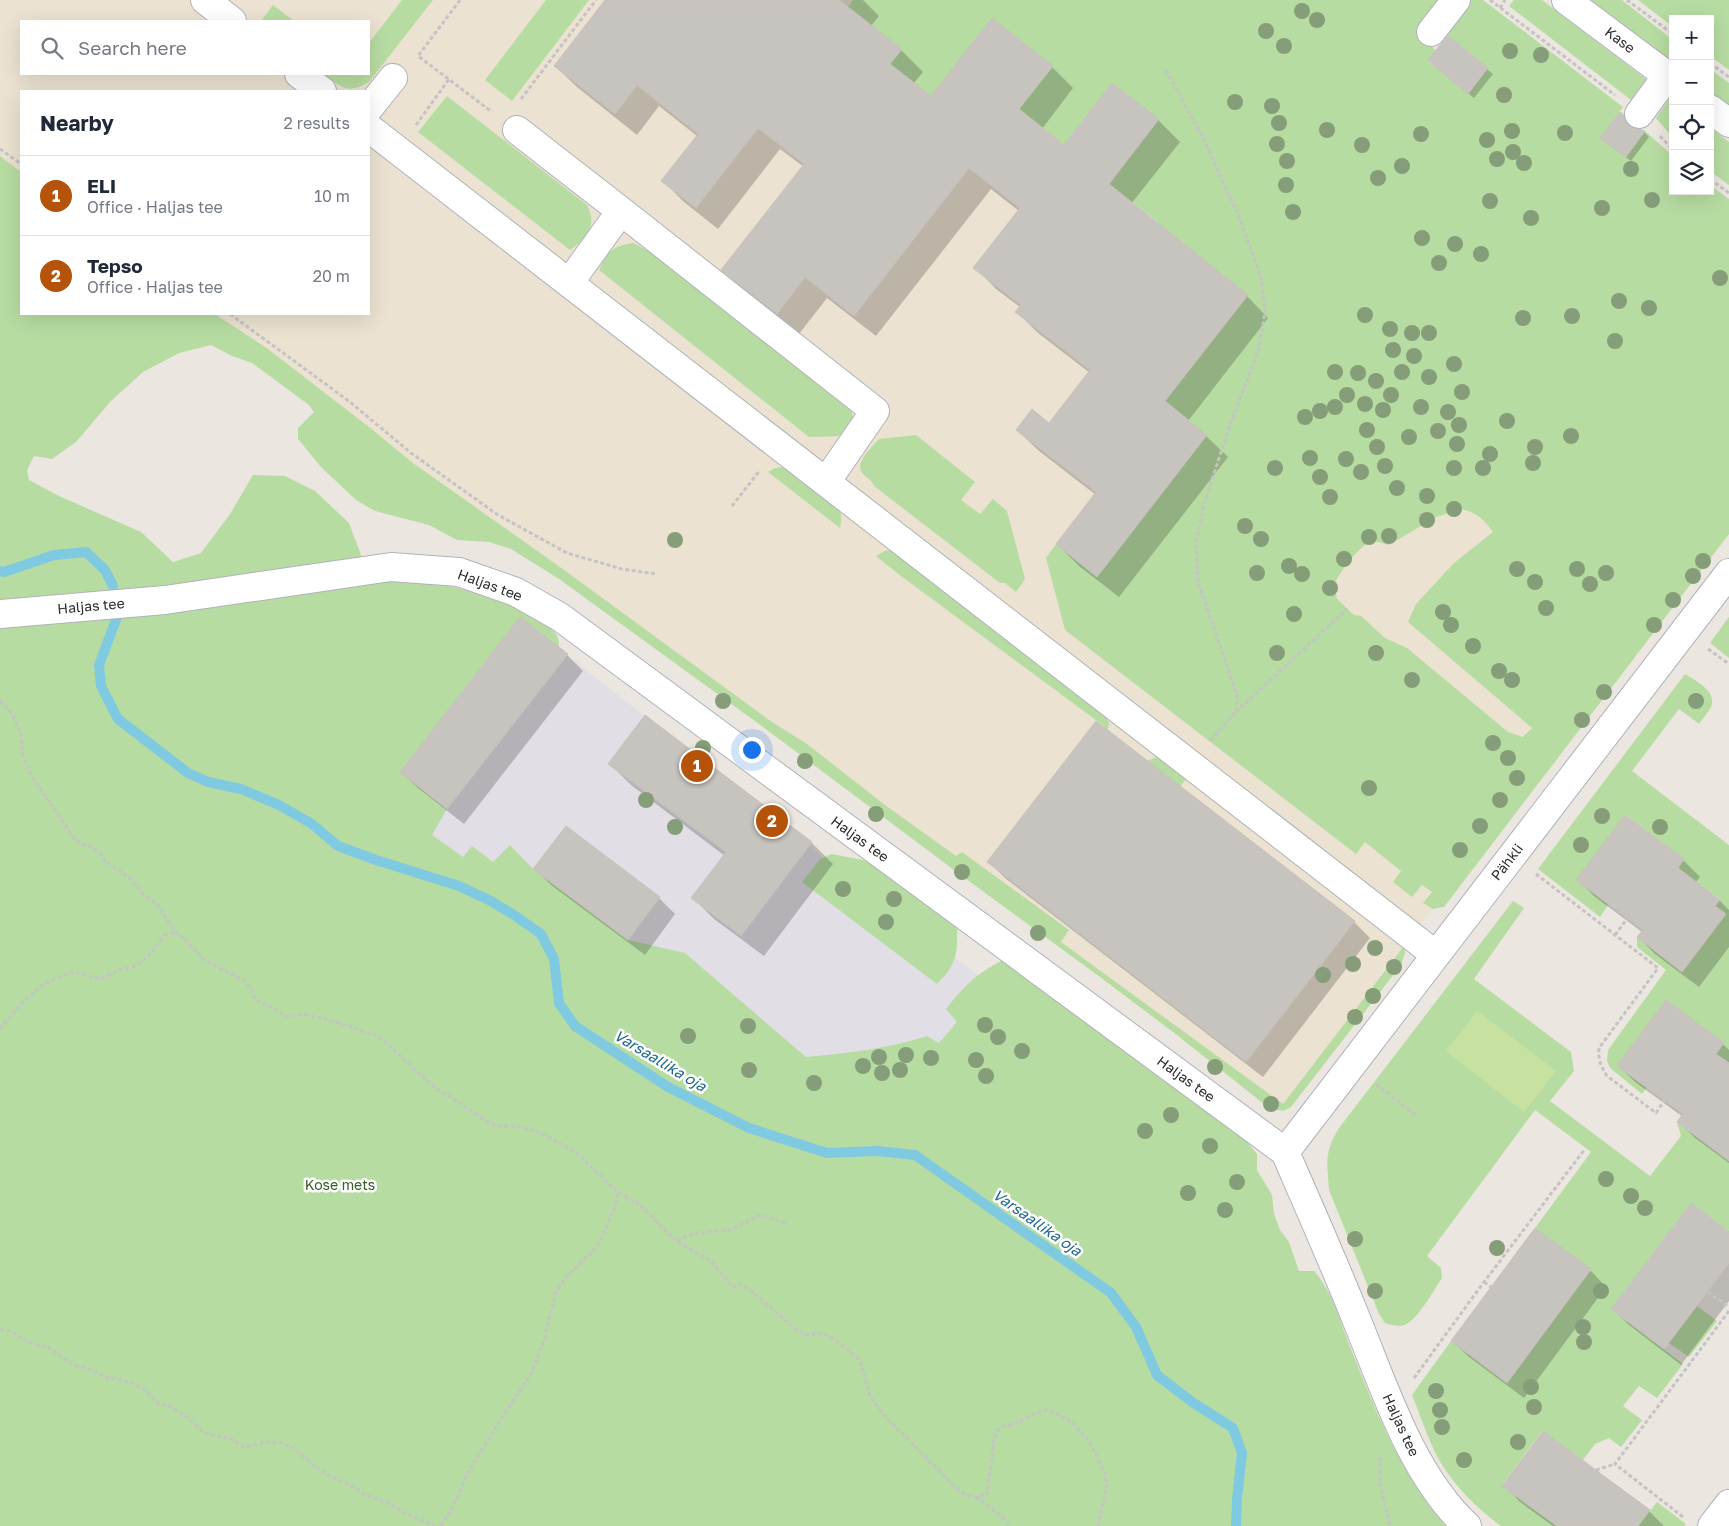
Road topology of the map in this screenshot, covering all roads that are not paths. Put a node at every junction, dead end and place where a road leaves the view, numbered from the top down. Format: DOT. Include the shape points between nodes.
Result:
graph roads {
  1 [pos="205,0"];
  2 [pos="1456,0"];
  3 [pos="1566,0"];
  4 [pos="231,20"];
  5 [pos="1431,32"];
  6 [pos="300,75"];
  7 [pos="1669,77"];
  8 [pos="393,78"];
  9 [pos="1669,79"];
  10 [pos="321,90"];
  11 [pos="370,107"];
  12 [pos="1714,112"];
  13 [pos="1639,114"];
  14 [pos="1729,123"];
  15 [pos="511,126"];
  16 [pos="370,129"];
  17 [pos="621,211"];
  18 [pos="569,283"];
  19 [pos="826,482"];
  20 [pos="1729,573"];
  21 [pos="0,614"];
  22 [pos="1436,955"];
  23 [pos="1285,1152"];
  24 [pos="1729,1504"];
  25 [pos="1700,1523"];
  26 [pos="1467,1526"];
  1 -- 4 [label="street"];
  2 -- 5 [label="street"];
  3 -- 7 [label="street, Kase"];
  6 -- 10 [label="street"];
  8 -- 11 [label="street"];
  9 -- 13 [label="street"];
  12 -- 14 [label="street"];
  15 -- 17 [label="street"];
  16 -- 18 [label="street"];
  17 -- 18 [label="street"];
  17 -- 19 [label="street" via="875,411"];
  18 -- 19 [label="street"];
  19 -- 22 [label="street"];
  20 -- 22 [label="street, Pähkli"];
  21 -- 23 [label="street, Haljas tee" via="165,600 391,568 459,572 516,592 560,617"];
  22 -- 23 [label="street, Pähkli"];
  23 -- 26 [label="street, Haljas tee" via="1391,1406 1418,1462 1442,1498"];
  24 -- 25 [label="street"];
}
